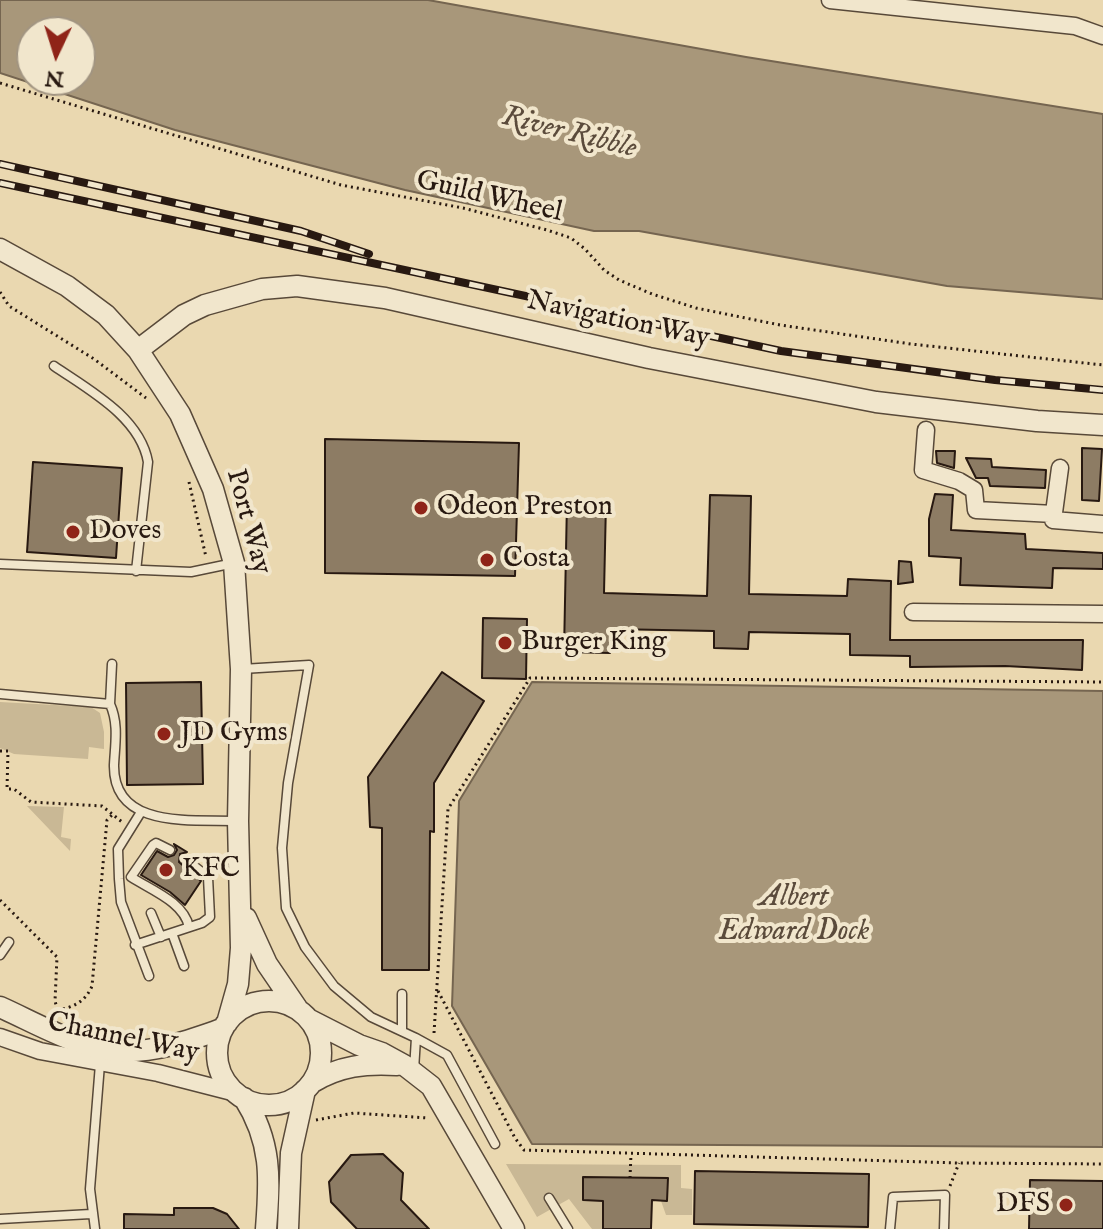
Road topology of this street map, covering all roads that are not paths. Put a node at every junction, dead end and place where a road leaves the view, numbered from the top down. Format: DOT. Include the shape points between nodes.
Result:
graph roads {
  1 [pos="830,0"];
  2 [pos="1103,36"];
  3 [pos="0,249"];
  4 [pos="138,350"];
  5 [pos="54,366"];
  6 [pos="1103,425"];
  7 [pos="926,430"];
  8 [pos="1060,468"];
  9 [pos="1054,514"];
  10 [pos="1103,524"];
  11 [pos="234,563"];
  12 [pos="0,564"];
  13 [pos="136,571"];
  14 [pos="913,612"];
  15 [pos="1103,614"];
  16 [pos="112,664"];
  17 [pos="241,669"];
  18 [pos="0,694"];
  19 [pos="110,704"];
  20 [pos="141,812"];
  21 [pos="238,821"];
  22 [pos="170,850"];
  23 [pos="185,859"];
  24 [pos="240,899"];
  25 [pos="151,913"];
  26 [pos="189,927"];
  27 [pos="172,933"];
  28 [pos="161,937"];
  29 [pos="9,942"];
  30 [pos="135,945"];
  31 [pos="0,955"];
  32 [pos="184,966"];
  33 [pos="149,976"];
  34 [pos="402,994"];
  35 [pos="0,1007"];
  36 [pos="304,1014"];
  37 [pos="224,1026"];
  38 [pos="402,1031"];
  39 [pos="0,1037"];
  40 [pos="416,1038"];
  41 [pos="100,1064"];
  42 [pos="409,1069"];
  43 [pos="309,1086"];
  44 [pos="240,1095"];
  45 [pos="495,1144"];
  46 [pos="549,1198"];
  47 [pos="91,1214"];
  48 [pos="0,1219"];
  49 [pos="14,1219"];
  50 [pos="14,1229"];
  51 [pos="95,1229"];
  52 [pos="266,1229"];
  53 [pos="288,1229"];
  54 [pos="514,1229"];
  55 [pos="568,1229"];
  56 [pos="890,1229"];
  57 [pos="944,1229"];
  1 -- 2 [label="street" via="1075,26"];
  3 -- 4 [label="street, Port Way" via="67,286 106,315"];
  4 -- 6 [label="street, Navigation Way" via="205,305 262,289 297,286 385,298 876,402"];
  4 -- 11 [label="street, Port Way" via="180,414 213,489"];
  5 -- 13 [label="lane" via="113,408 145,445 148,462"];
  7 -- 9 [label="street" via="923,470 974,490 976,510"];
  8 -- 9 [label="street"];
  9 -- 10 [label="street" via="1053,520"];
  11 -- 13 [label="lane" via="191,572"];
  11 -- 17 [label="street, Port Way"];
  12 -- 13 [label="lane"];
  14 -- 15 [label="street"];
  16 -- 19 [label="lane"];
  17 -- 21 [label="street, Port Way"];
  17 -- 38 [label="lane" via="309,665 288,783 283,838 286,908 305,947 334,986 371,1017"];
  18 -- 19 [label="lane"];
  19 -- 20 [label="lane" via="116,725 115,781 122,796"];
  20 -- 21 [label="lane"];
  20 -- 30 [label="lane" via="118,849 121,902"];
  21 -- 24 [label="street, Port Way"];
  22 -- 26 [label="lane" via="153,845 131,877 174,904"];
  23 -- 26 [label="lane" via="208,877 210,917"];
  24 -- 36 [label="street, Port Way" via="260,951"];
  24 -- 37 [label="street, Port Way" via="238,984"];
  25 -- 28 [label="lane"];
  26 -- 27 [label="lane"];
  27 -- 28 [label="lane"];
  27 -- 32 [label="lane"];
  28 -- 30 [label="lane"];
  29 -- 31 [label="lane"];
  30 -- 33 [label="lane"];
  34 -- 38 [label="lane"];
  35 -- 37 [label="street, Channel Way" via="78,1042 120,1051 177,1044"];
  36 -- 37 [label="street" via="281,1002 263,1001 246,1006"];
  36 -- 42 [label="street"];
  36 -- 43 [label="street" via="319,1036 321,1053"];
  37 -- 44 [label="street" via="217,1060 222,1075"];
  38 -- 40 [label="lane"];
  39 -- 41 [label="street, Channel Way"];
  40 -- 42 [label="lane"];
  40 -- 45 [label="lane" via="447,1055"];
  41 -- 44 [label="street, Channel Way"];
  41 -- 47 [label="lane"];
  42 -- 43 [label="street" via="355,1065 330,1072"];
  42 -- 54 [label="street" via="431,1086"];
  43 -- 44 [label="street" via="275,1104"];
  43 -- 53 [label="street" via="291,1153"];
  44 -- 52 [label="street" via="259,1122 266,1155"];
  46 -- 55 [label="lane"];
  47 -- 49 [label="lane"];
  47 -- 51 [label="lane"];
  48 -- 49 [label="lane"];
  49 -- 50 [label="lane"];
  56 -- 57 [label="lane" via="893,1197 945,1195"];
}
